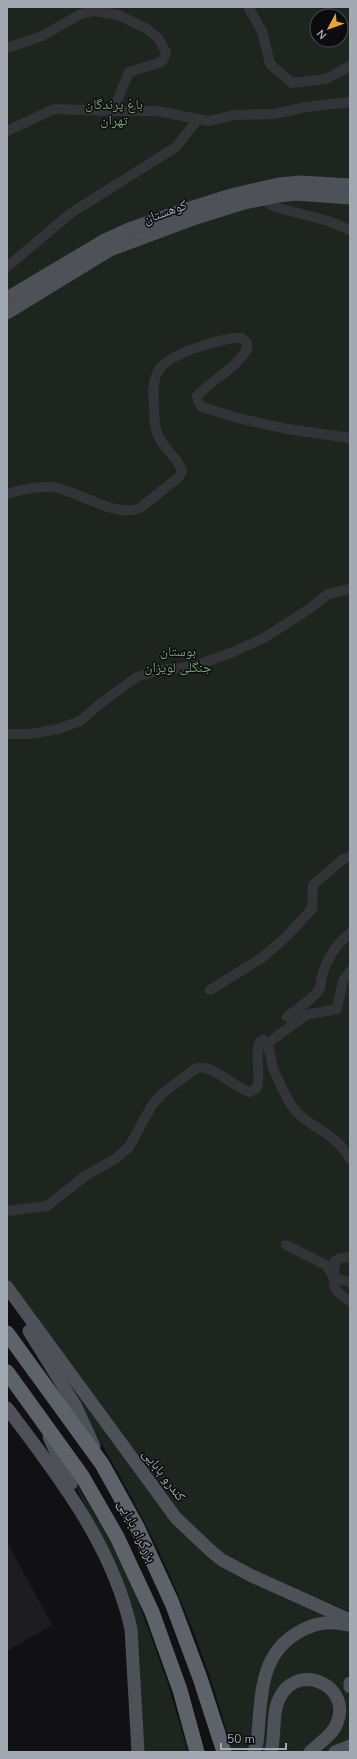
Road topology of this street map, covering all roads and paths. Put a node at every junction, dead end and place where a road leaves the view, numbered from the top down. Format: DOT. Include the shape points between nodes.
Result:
graph roads {
  1 [pos="248,7"];
  2 [pos="7,48"];
  3 [pos="350,66"];
  4 [pos="350,102"];
  5 [pos="113,111"];
  6 [pos="198,119"];
  7 [pos="7,131"];
  8 [pos="350,185"];
  9 [pos="350,198"];
  10 [pos="262,199"];
  11 [pos="350,230"];
  12 [pos="7,267"];
  13 [pos="7,298"];
  14 [pos="7,313"];
  15 [pos="350,438"];
  16 [pos="7,494"];
  17 [pos="350,589"];
  18 [pos="7,734"];
  19 [pos="350,856"];
  20 [pos="350,933"];
  21 [pos="350,971"];
  22 [pos="210,990"];
  23 [pos="287,1017"];
  24 [pos="268,1044"];
  25 [pos="350,1159"];
  26 [pos="7,1211"];
  27 [pos="286,1246"];
  28 [pos="350,1257"];
  29 [pos="334,1278"];
  30 [pos="350,1282"];
  31 [pos="7,1289"];
  32 [pos="350,1301"];
  33 [pos="7,1333"];
  34 [pos="7,1372"];
  35 [pos="7,1408"];
  36 [pos="38,1413"];
  37 [pos="102,1464"];
  38 [pos="97,1542"];
  39 [pos="350,1620"];
  40 [pos="350,1626"];
  41 [pos="350,1683"];
  42 [pos="350,1687"];
  43 [pos="350,1746"];
  44 [pos="138,1752"];
  45 [pos="197,1752"];
  46 [pos="224,1752"];
  47 [pos="254,1752"];
  48 [pos="271,1752"];
  49 [pos="310,1752"];
  50 [pos="335,1752"];
  1 -- 3 [label="street" via="262,31 270,64 292,83 326,79"];
  2 -- 5 [label="street" via="42,36 80,14 94,11 118,15 147,29 159,39 166,53 162,62 129,72"];
  4 -- 6 [label="street" via="274,114 235,115 208,121"];
  5 -- 6 [label="street" via="157,111"];
  5 -- 7 [label="street" via="54,109"];
  6 -- 12 [label="street" via="176,147 71,213"];
  8 -- 13 [label="main road, کوهستان" via="301,182 279,184 190,208 103,241"];
  9 -- 10 [label="main road, کوهستان" via="296,194"];
  10 -- 11 [label="street" via="275,207 328,221"];
  10 -- 14 [label="main road, کوهستان" via="196,218 110,250"];
  15 -- 16 [label="street" via="280,427 202,407 197,396 247,350 247,343 242,338 233,338 171,359 158,371 154,379 153,401 157,433 180,464 182,471 178,478 140,508 121,511 58,488"];
  17 -- 18 [label="street" via="328,594 264,638 233,652 200,664 160,670 137,677 80,721 31,734"];
  19 -- 22 [label="street" via="313,885 312,909 286,937 247,968"];
  20 -- 23 [label="street" via="335,946 328,959 318,992"];
  21 -- 24 [label="street" via="343,981 337,1009 306,1015"];
  24 -- 25 [label="street" via="274,1072 291,1104 301,1116 332,1136 344,1148"];
  24 -- 26 [label="street" via="263,1040 259,1043 257,1088 250,1092 243,1090 217,1073 200,1067 164,1092 152,1105 129,1146 115,1159 85,1176 47,1206"];
  27 -- 29 [label="street" via="326,1265"];
  28 -- 29 [label="street" via="335,1261"];
  29 -- 30 [label="street"];
  29 -- 32 [label="street" via="336,1292"];
  31 -- 37 [label="main road" via="32,1336 75,1405"];
  31 -- 39 [label="main road, کندرو بابایی" via="172,1512 201,1543 222,1560 252,1576"];
  33 -- 37 [label="highway, بزرگراه بابایی"];
  34 -- 36 [label="highway, بزرگراه بابایی"];
  35 -- 38 [label="main road" via="68,1491"];
  36 -- 38 [label="main road"];
  36 -- 45 [label="highway, بزرگراه بابایی" via="82,1476 117,1537 152,1612 180,1690"];
  37 -- 46 [label="highway, بزرگراه بابایی" via="137,1527 172,1603"];
  38 -- 44 [label="main road" via="127,1609 131,1629"];
  40 -- 47 [label="main road" via="331,1622 307,1627 288,1638 271,1658 264,1679"];
  41 -- 42 [label="main road"];
  43 -- 50 [label="main road"];
  48 -- 49 [label="main road" via="276,1708 282,1694 294,1682 316,1680 335,1693 339,1701 339,1716 332,1731"];
}
